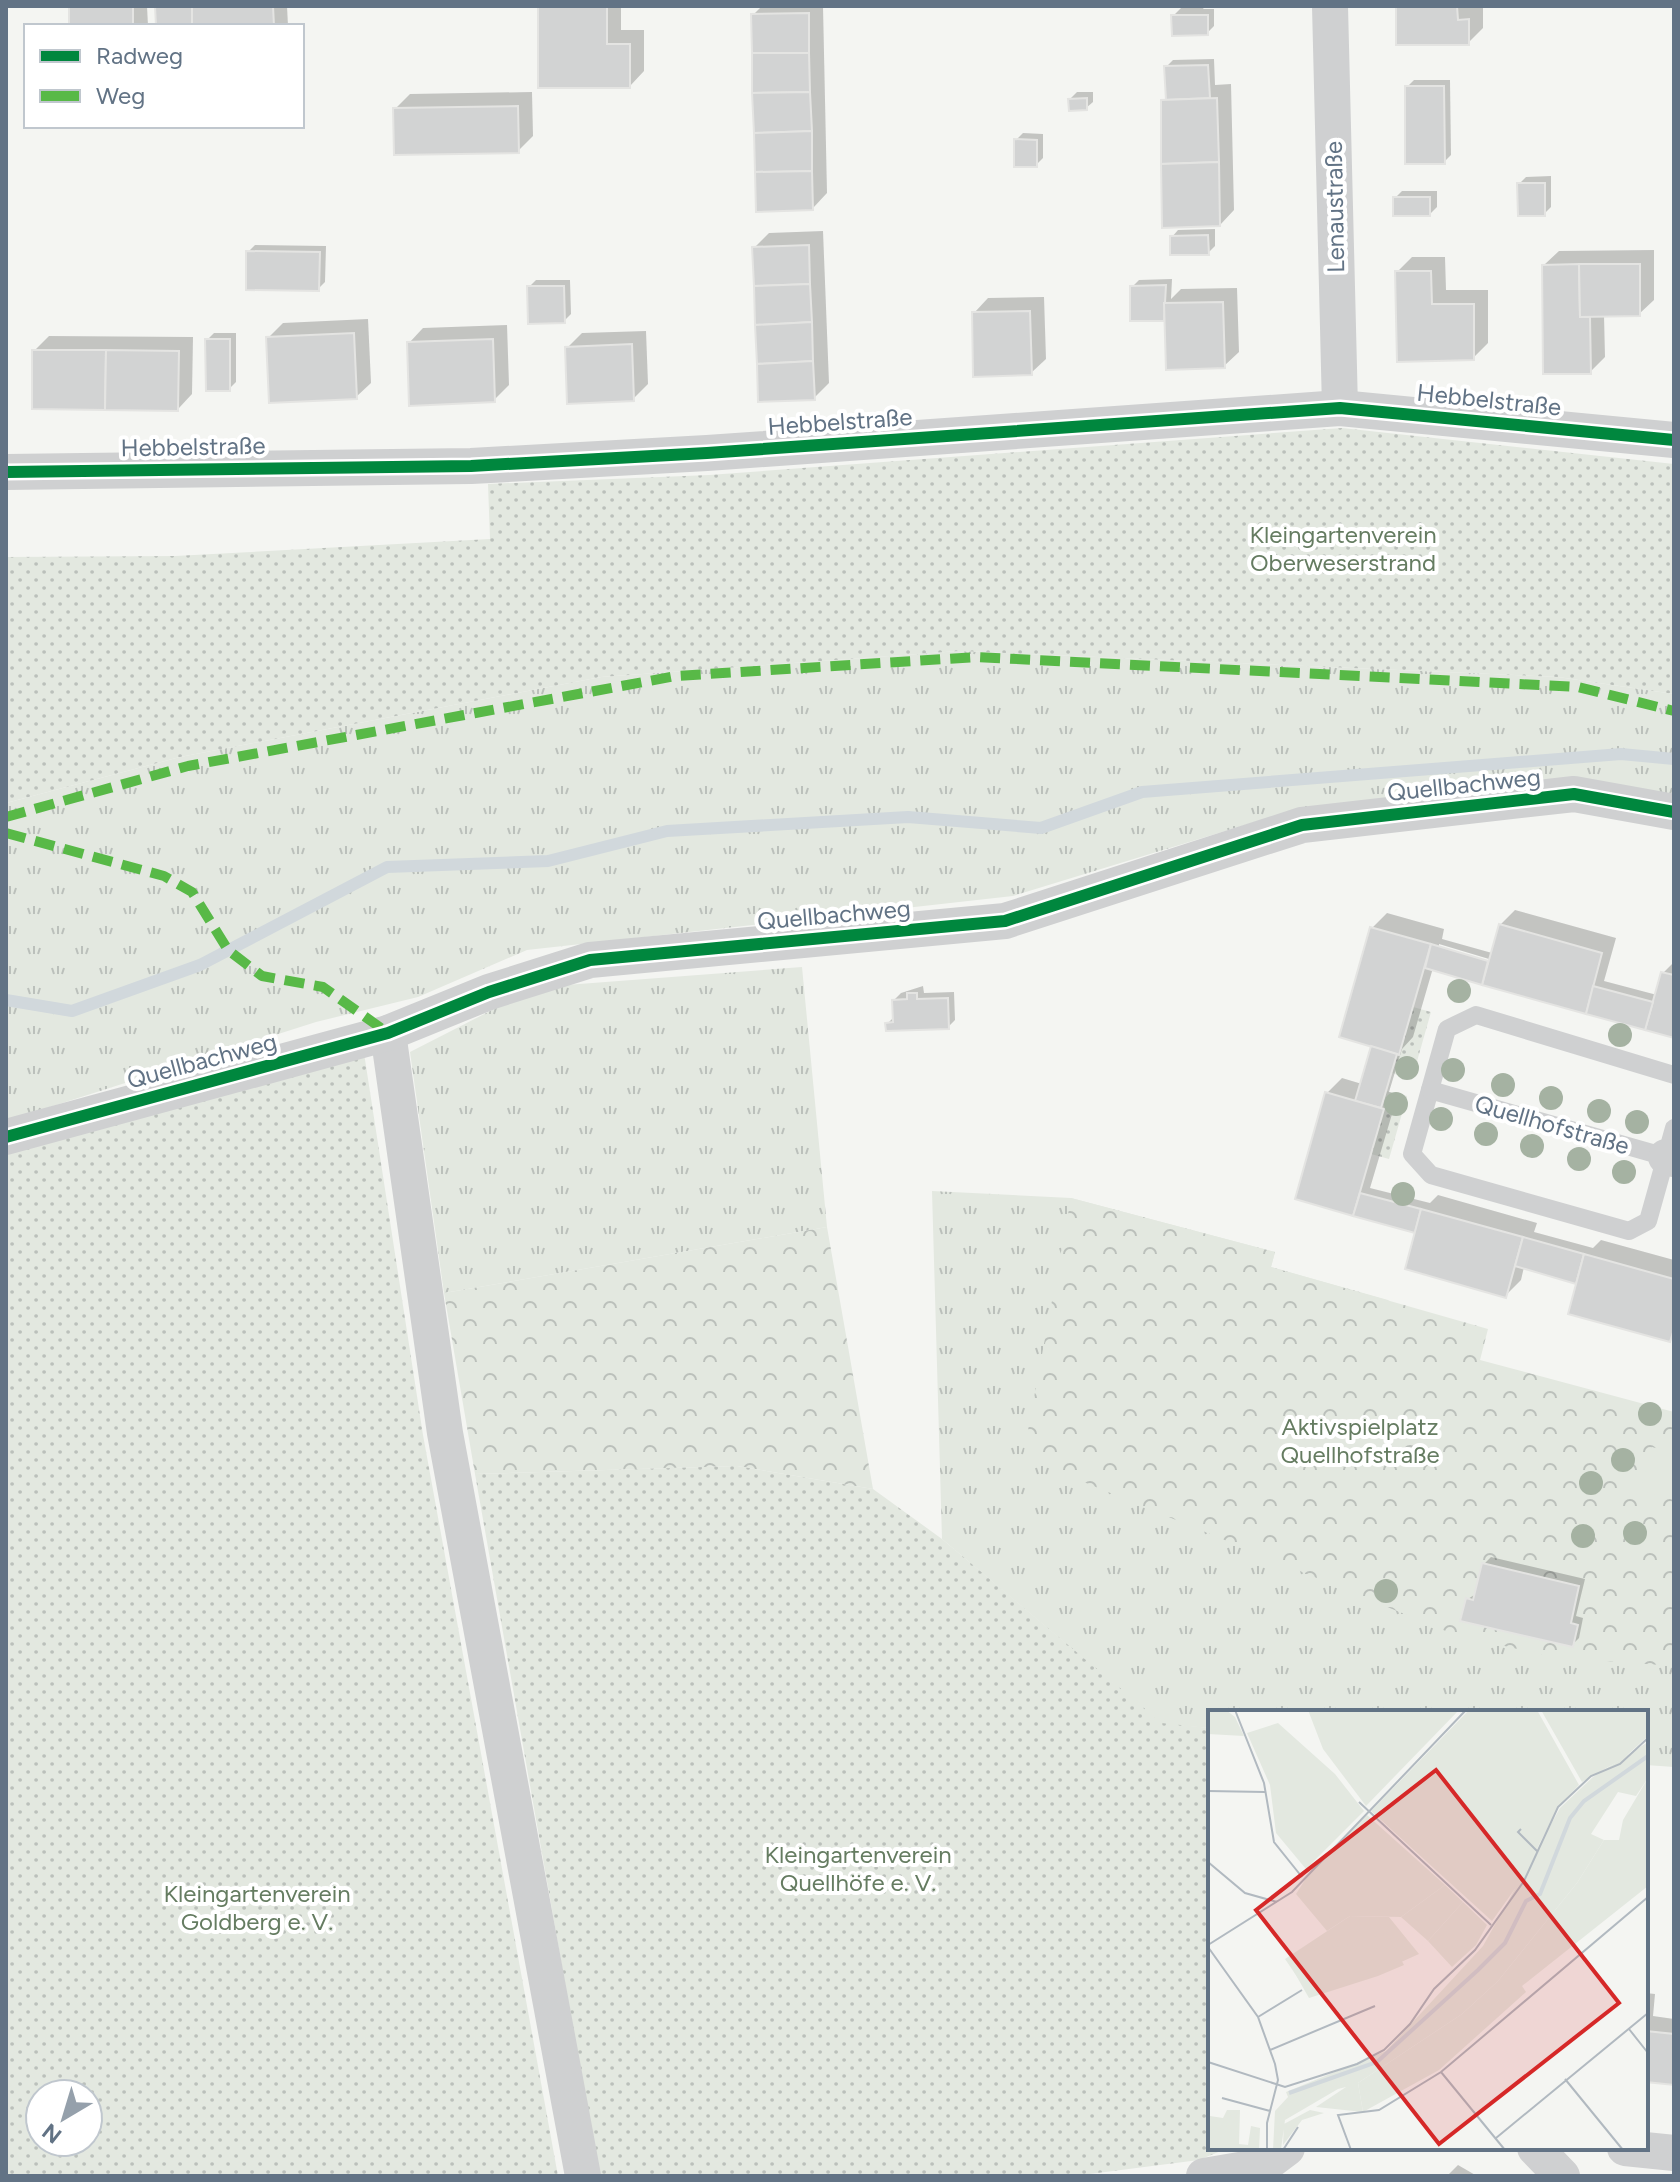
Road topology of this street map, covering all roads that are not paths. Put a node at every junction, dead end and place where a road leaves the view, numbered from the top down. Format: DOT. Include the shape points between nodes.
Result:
graph roads {
  1 [pos="1330,6"];
  2 [pos="1340,408"];
  3 [pos="1674,440"];
  4 [pos="6,472"];
  5 [pos="1674,812"];
  6 [pos="388,1033"];
  7 [pos="1674,1075"];
  8 [pos="1430,1090"];
  9 [pos="6,1137"];
  10 [pos="1671,1148"];
  11 [pos="1537,2150"];
  12 [pos="1645,2150"];
  13 [pos="1674,2153"];
  14 [pos="1270,2163"];
  15 [pos="583,2176"];
  16 [pos="1204,2176"];
  17 [pos="1562,2176"];
  1 -- 2 [label="street, Lenaustraße"];
  2 -- 3 [label="street, Hebbelstraße"];
  2 -- 4 [label="street, Hebbelstraße" via="471,466"];
  5 -- 6 [label="street, Quellbachweg" via="1574,794 1302,825 1005,921 590,960 489,992"];
  6 -- 9 [label="street, Quellbachweg"];
  6 -- 15 [label="street" via="445,1433"];
  7 -- 8 [label="lane" via="1476,1015 1447,1029"];
  8 -- 10 [label="lane, Quellhofstraße"];
  8 -- 10 [label="lane" via="1412,1154 1431,1175 1629,1231 1648,1221"];
  11 -- 17 [label="street"];
  12 -- 13 [label="street"];
  14 -- 16 [label="street"];
}
